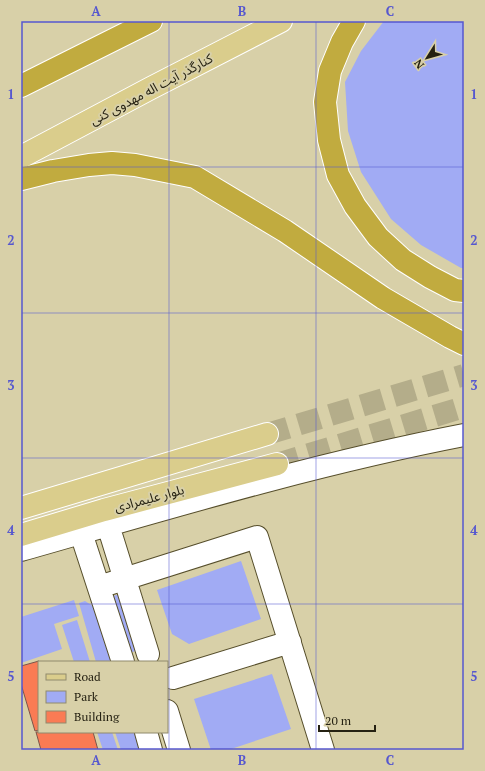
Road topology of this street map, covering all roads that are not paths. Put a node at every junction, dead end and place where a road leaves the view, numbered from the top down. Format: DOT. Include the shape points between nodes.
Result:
graph roads {
  1 [pos="151,21"];
  2 [pos="281,21"];
  3 [pos="354,21"];
  4 [pos="21,86"];
  5 [pos="21,157"];
  6 [pos="21,179"];
  7 [pos="464,291"];
  8 [pos="464,344"];
  9 [pos="267,434"];
  10 [pos="464,435"];
  11 [pos="277,464"];
  12 [pos="21,508"];
  13 [pos="108,525"];
  14 [pos="81,533"];
  15 [pos="21,535"];
  16 [pos="21,550"];
  17 [pos="125,579"];
  18 [pos="99,587"];
  19 [pos="290,642"];
  20 [pos="123,661"];
  21 [pos="128,661"];
  22 [pos="153,661"];
  23 [pos="161,661"];
  24 [pos="168,664"];
  25 [pos="168,676"];
  26 [pos="168,698"];
  27 [pos="168,714"];
  28 [pos="146,733"];
  29 [pos="151,750"];
  30 [pos="179,750"];
  31 [pos="322,750"];
  1 -- 4 [label="highway"];
  2 -- 5 [label="main road, کنارگذر آیت اله مهدوی کنی"];
  3 -- 7 [label="highway" via="330,71 325,102 329,140 338,176 355,206 378,237 403,260 455,290"];
  6 -- 8 [label="highway" via="75,167 112,163 195,177 285,231 383,298"];
  9 -- 12 [label="main road, بلوار علیمرادی"];
  10 -- 13 [label="street" via="400,447 234,489"];
  11 -- 15 [label="main road, بلوار علیمرادی"];
  13 -- 14 [label="street"];
  13 -- 17 [label="street"];
  14 -- 16 [label="street"];
  14 -- 18 [label="street"];
  17 -- 18 [label="street"];
  17 -- 19 [label="street" via="257,537"];
  17 -- 23 [label="street"];
  18 -- 20 [label="street"];
  19 -- 24 [label="street"];
  19 -- 31 [label="street"];
  21 -- 22 [label="street" via="139,655"];
  25 -- 26 [label="street" via="173,687"];
  27 -- 30 [label="street"];
  28 -- 29 [label="street"];
}
